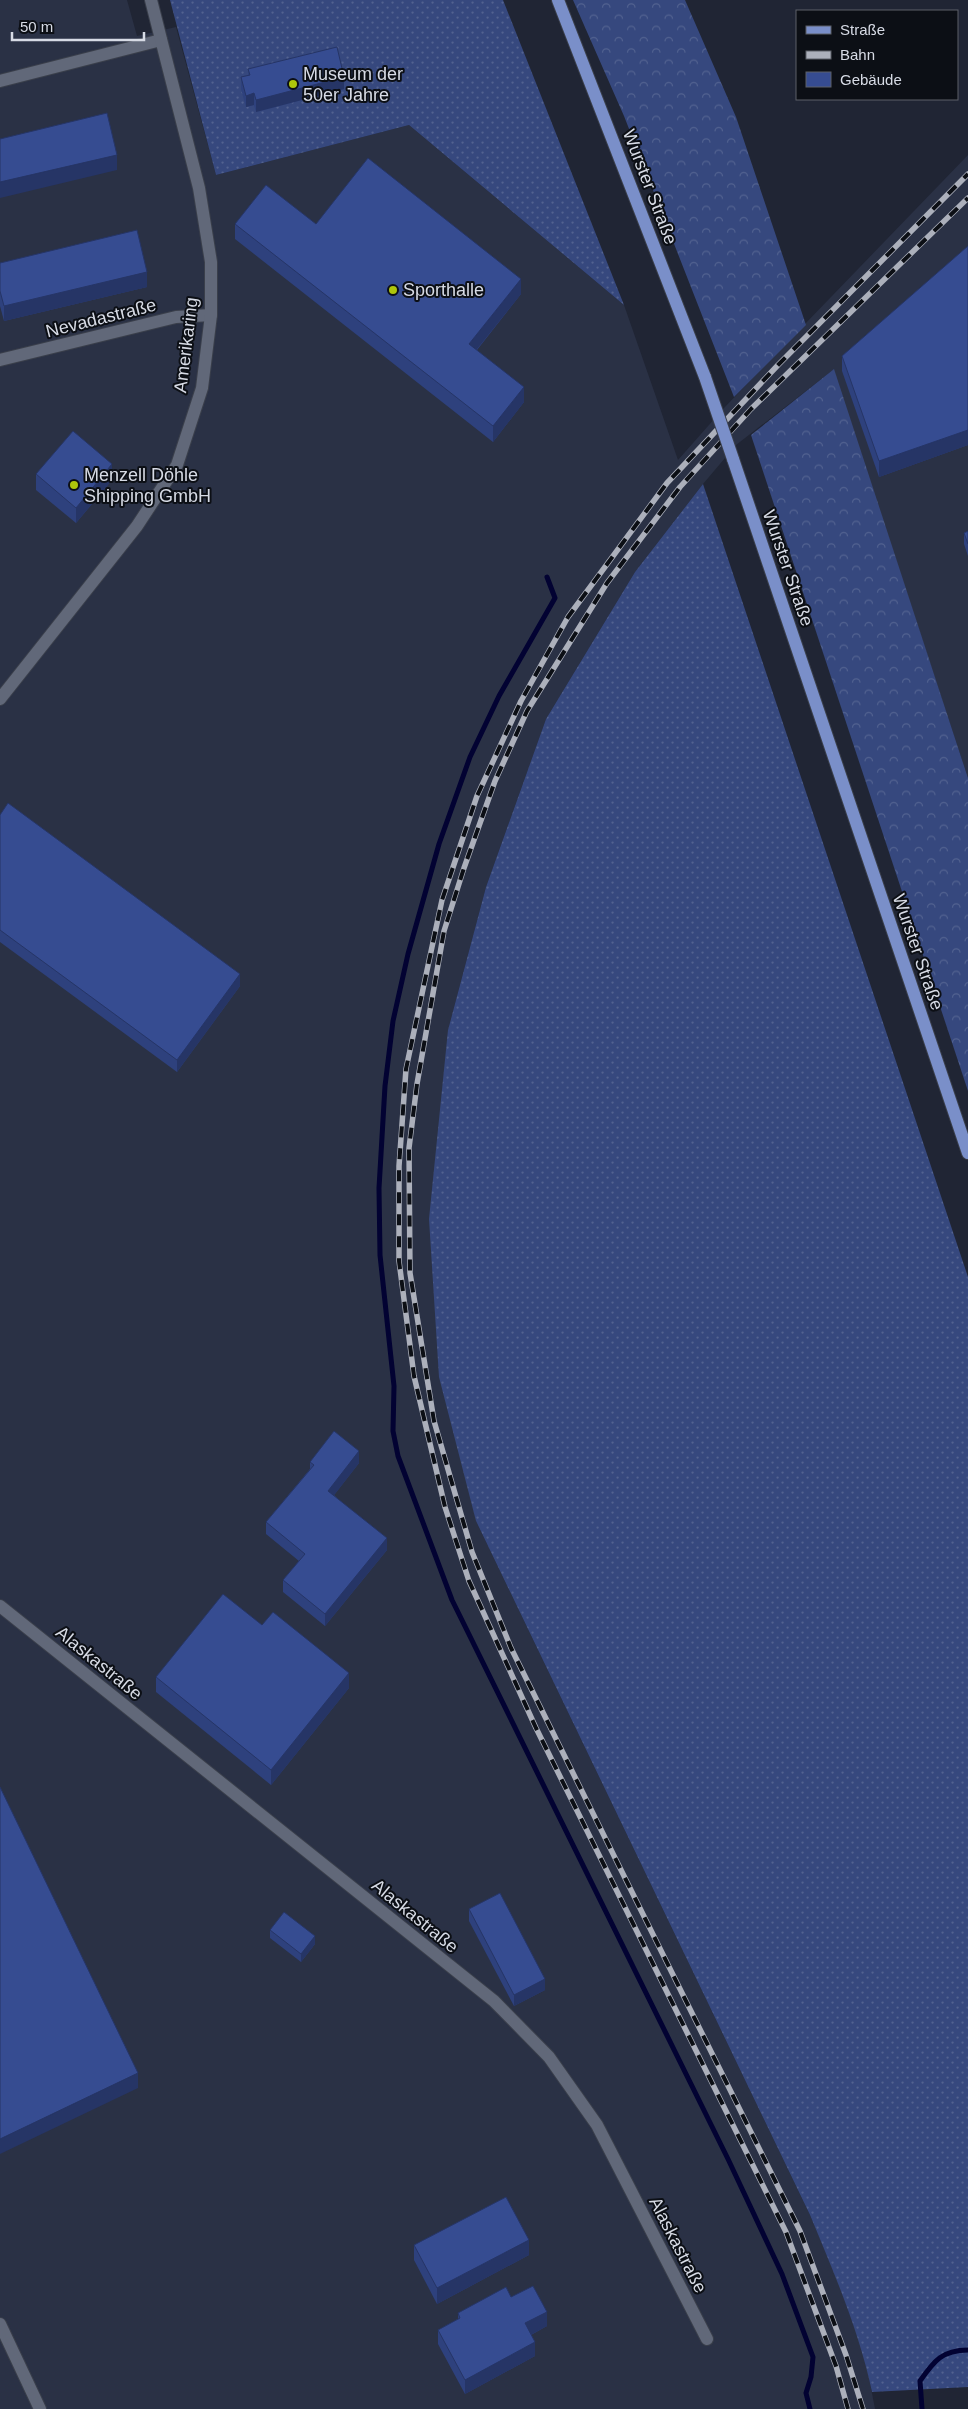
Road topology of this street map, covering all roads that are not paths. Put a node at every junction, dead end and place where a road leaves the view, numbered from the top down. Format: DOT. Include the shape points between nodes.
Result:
graph roads {
  1 [pos="151,0"];
  2 [pos="558,0"];
  3 [pos="161,40"];
  4 [pos="0,81"];
  5 [pos="211,315"];
  6 [pos="0,360"];
  7 [pos="0,699"];
  8 [pos="968,1154"];
  9 [pos="0,1606"];
  10 [pos="0,2324"];
  11 [pos="707,2339"];
  12 [pos="40,2409"];
  1 -- 3 [label="street, Amerikaring"];
  2 -- 8 [label="main road, Wurster Straße, bridge" via="705,377"];
  3 -- 4 [label="street"];
  3 -- 5 [label="street, Amerikaring" via="199,188 210,262"];
  5 -- 6 [label="street, Nevadastraße" via="176,317"];
  5 -- 7 [label="street, Amerikaring" via="202,388 177,465 138,526"];
  9 -- 11 [label="street, Alaskastraße" via="494,2001 549,2057 597,2125"];
  10 -- 12 [label="street"];
}
